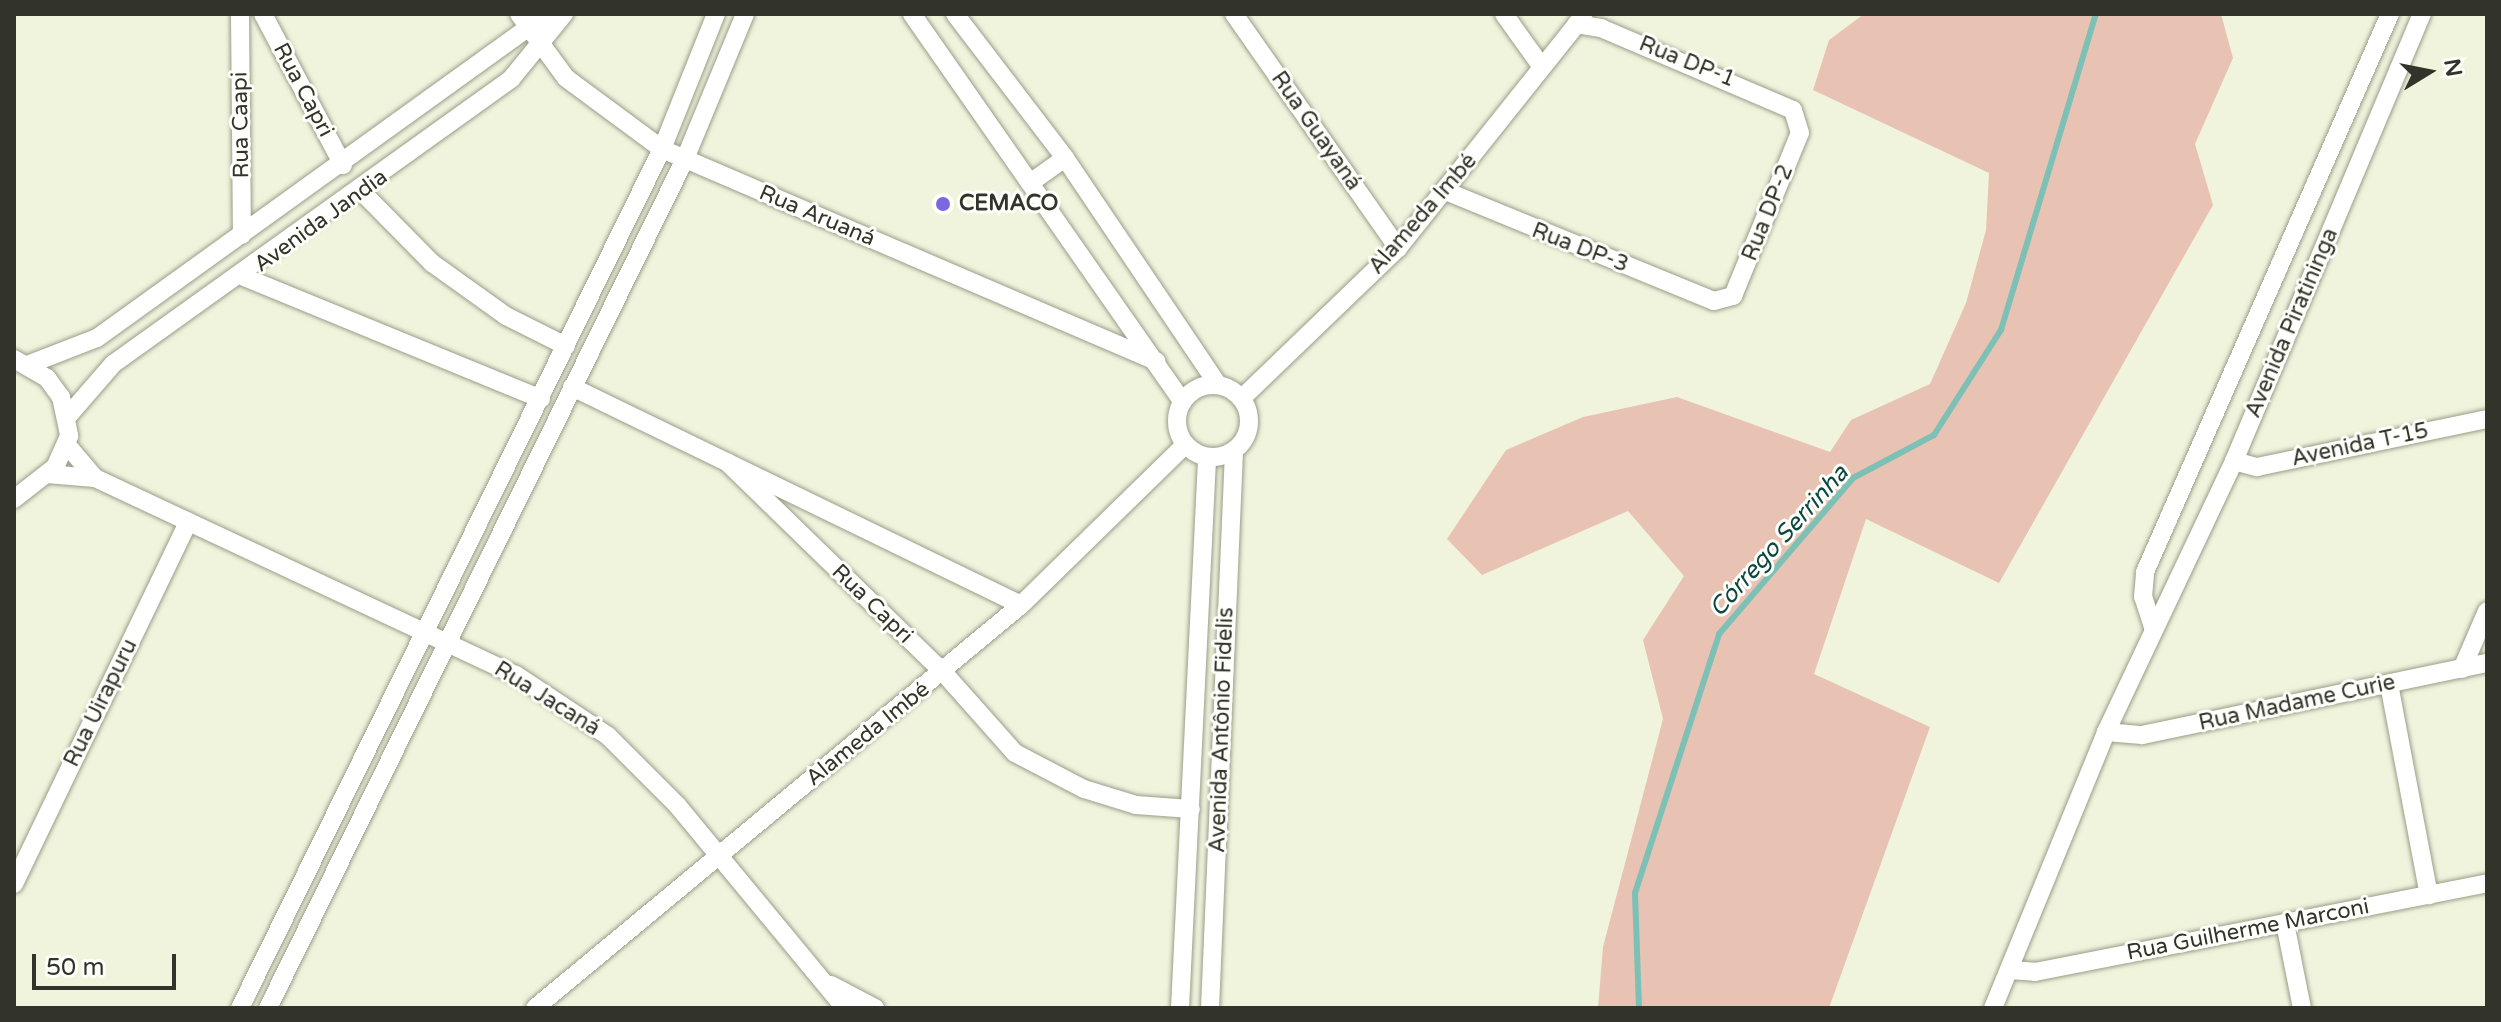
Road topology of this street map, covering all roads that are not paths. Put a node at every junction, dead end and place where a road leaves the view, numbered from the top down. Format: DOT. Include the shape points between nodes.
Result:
graph roads {
  1 [pos="240,14"];
  2 [pos="263,14"];
  3 [pos="547,14"];
  4 [pos="564,14"];
  5 [pos="716,14"];
  6 [pos="745,14"];
  7 [pos="912,14"];
  8 [pos="955,14"];
  9 [pos="1234,14"];
  10 [pos="1504,14"];
  11 [pos="2390,14"];
  12 [pos="2422,14"];
  13 [pos="1580,19"];
  14 [pos="522,21"];
  15 [pos="539,49"];
  16 [pos="1542,67"];
  17 [pos="1793,110"];
  18 [pos="662,149"];
  19 [pos="1065,158"];
  20 [pos="685,159"];
  21 [pos="343,165"];
  22 [pos="1030,183"];
  23 [pos="362,192"];
  24 [pos="1448,192"];
  25 [pos="242,235"];
  26 [pos="1398,248"];
  27 [pos="244,277"];
  28 [pos="1714,301"];
  29 [pos="566,346"];
  30 [pos="1156,361"];
  31 [pos="22,362"];
  32 [pos="1217,383"];
  33 [pos="572,387"];
  34 [pos="1242,398"];
  35 [pos="541,399"];
  36 [pos="1183,402"];
  37 [pos="68,416"];
  38 [pos="2487,419"];
  39 [pos="67,445"];
  40 [pos="1185,445"];
  41 [pos="1234,452"];
  42 [pos="1207,460"];
  43 [pos="2234,461"];
  44 [pos="727,462"];
  45 [pos="47,474"];
  46 [pos="95,478"];
  47 [pos="14,499"];
  48 [pos="188,522"];
  49 [pos="1021,605"];
  50 [pos="2487,611"];
  51 [pos="2153,627"];
  52 [pos="427,633"];
  53 [pos="449,644"];
  54 [pos="2487,663"];
  55 [pos="2462,669"];
  56 [pos="943,672"];
  57 [pos="2389,684"];
  58 [pos="2106,732"];
  59 [pos="1191,809"];
  60 [pos="719,857"];
  61 [pos="2487,883"];
  62 [pos="14,884"];
  63 [pos="2429,895"];
  64 [pos="2285,923"];
  65 [pos="2009,970"];
  66 [pos="825,982"];
  67 [pos="240,1008"];
  68 [pos="268,1008"];
  69 [pos="535,1008"];
  70 [pos="845,1008"];
  71 [pos="875,1008"];
  72 [pos="1180,1008"];
  73 [pos="1210,1008"];
  74 [pos="1993,1008"];
  75 [pos="2302,1008"];
  1 -- 25 [label="street, Rua Caapi"];
  2 -- 21 [label="street, Rua Capri"];
  3 -- 14 [label="street, Avenida Jandia"];
  4 -- 15 [label="street, Avenida Jandia"];
  5 -- 18 [label="street"];
  6 -- 20 [label="street"];
  7 -- 22 [label="street"];
  8 -- 19 [label="street"];
  9 -- 26 [label="street, Rua Guayaná"];
  10 -- 16 [label="street"];
  11 -- 51 [label="street, Avenida Piratininga" via="2145,572 2143,597"];
  12 -- 43 [label="street, Avenida Piratininga"];
  13 -- 16 [label="street, Alameda Imbé"];
  13 -- 17 [label="street, Rua DP-1"];
  14 -- 15 [label="street, Rua Aruaná"];
  14 -- 21 [label="street, Avenida Jandia"];
  15 -- 18 [label="street, Rua Aruaná"];
  15 -- 23 [label="street, Avenida Jandia"];
  16 -- 24 [label="street, Alameda Imbé"];
  17 -- 28 [label="street, Rua DP-2" via="1800,133 1737,291"];
  18 -- 20 [label="street, Rua Aruaná"];
  18 -- 29 [label="street"];
  19 -- 22 [label="street"];
  19 -- 32 [label="street"];
  20 -- 30 [label="street, Rua Aruaná"];
  20 -- 33 [label="street"];
  21 -- 25 [label="street, Avenida Jandia"];
  22 -- 30 [label="street"];
  23 -- 27 [label="street, Avenida Jandia"];
  23 -- 29 [label="street" via="432,263 506,316"];
  24 -- 26 [label="street, Alameda Imbé"];
  24 -- 28 [label="street, Rua DP-3"];
  25 -- 31 [label="street, Avenida Jandia" via="97,338"];
  26 -- 34 [label="street, Alameda Imbé"];
  27 -- 35 [label="street"];
  27 -- 37 [label="street, Avenida Jandia" via="113,364"];
  29 -- 35 [label="street"];
  30 -- 36 [label="street"];
  31 -- 37 [label="street" via="47,378"];
  32 -- 34 [label="street"];
  32 -- 36 [label="street"];
  33 -- 44 [label="street, Rua Capri"];
  33 -- 53 [label="street"];
  34 -- 41 [label="street" via="1248,417"];
  35 -- 52 [label="street"];
  36 -- 40 [label="street" via="1177,426"];
  37 -- 39 [label="street"];
  38 -- 43 [label="street, Avenida T-15" via="2257,467"];
  39 -- 45 [label="street"];
  39 -- 46 [label="street, Rua Jacaná"];
  40 -- 42 [label="street"];
  40 -- 49 [label="street, Alameda Imbé"];
  41 -- 42 [label="street"];
  41 -- 73 [label="street, Avenida Antônio Fidelis"];
  42 -- 59 [label="street, Avenida Antônio Fidelis"];
  43 -- 51 [label="street, Avenida Piratininga"];
  44 -- 49 [label="street, Rua Capri"];
  44 -- 56 [label="street, Rua Capri"];
  45 -- 46 [label="street, Rua Jacaná"];
  45 -- 47 [label="street"];
  46 -- 48 [label="street, Rua Jacaná"];
  48 -- 52 [label="street, Rua Jacaná"];
  48 -- 62 [label="street, Rua Uirapuru"];
  49 -- 56 [label="street, Alameda Imbé"];
  50 -- 55 [label="street"];
  51 -- 58 [label="street, Avenida Piratininga"];
  52 -- 53 [label="street, Rua Jacaná"];
  52 -- 67 [label="street"];
  53 -- 60 [label="street, Rua Jacaná" via="516,675 608,736"];
  53 -- 68 [label="street"];
  54 -- 55 [label="street, Rua Madame Curie"];
  55 -- 57 [label="street, Rua Madame Curie"];
  56 -- 59 [label="street, Rua Capri" via="1015,753 1084,789 1136,805"];
  56 -- 60 [label="street, Alameda Imbé"];
  57 -- 58 [label="street, Rua Madame Curie" via="2142,735"];
  57 -- 63 [label="street"];
  58 -- 65 [label="street, Avenida Piratininga"];
  59 -- 72 [label="street, Avenida Antônio Fidelis"];
  60 -- 66 [label="street, Rua Jacaná"];
  60 -- 69 [label="street, Alameda Imbé"];
  61 -- 63 [label="street, Rua Guilherme Marconi"];
  63 -- 64 [label="street, Rua Guilherme Marconi"];
  64 -- 65 [label="street, Rua Guilherme Marconi" via="2035,972"];
  64 -- 75 [label="street"];
  65 -- 74 [label="street, Avenida Piratininga"];
  66 -- 70 [label="street"];
  66 -- 71 [label="street, Rua Jacaná"];
}
